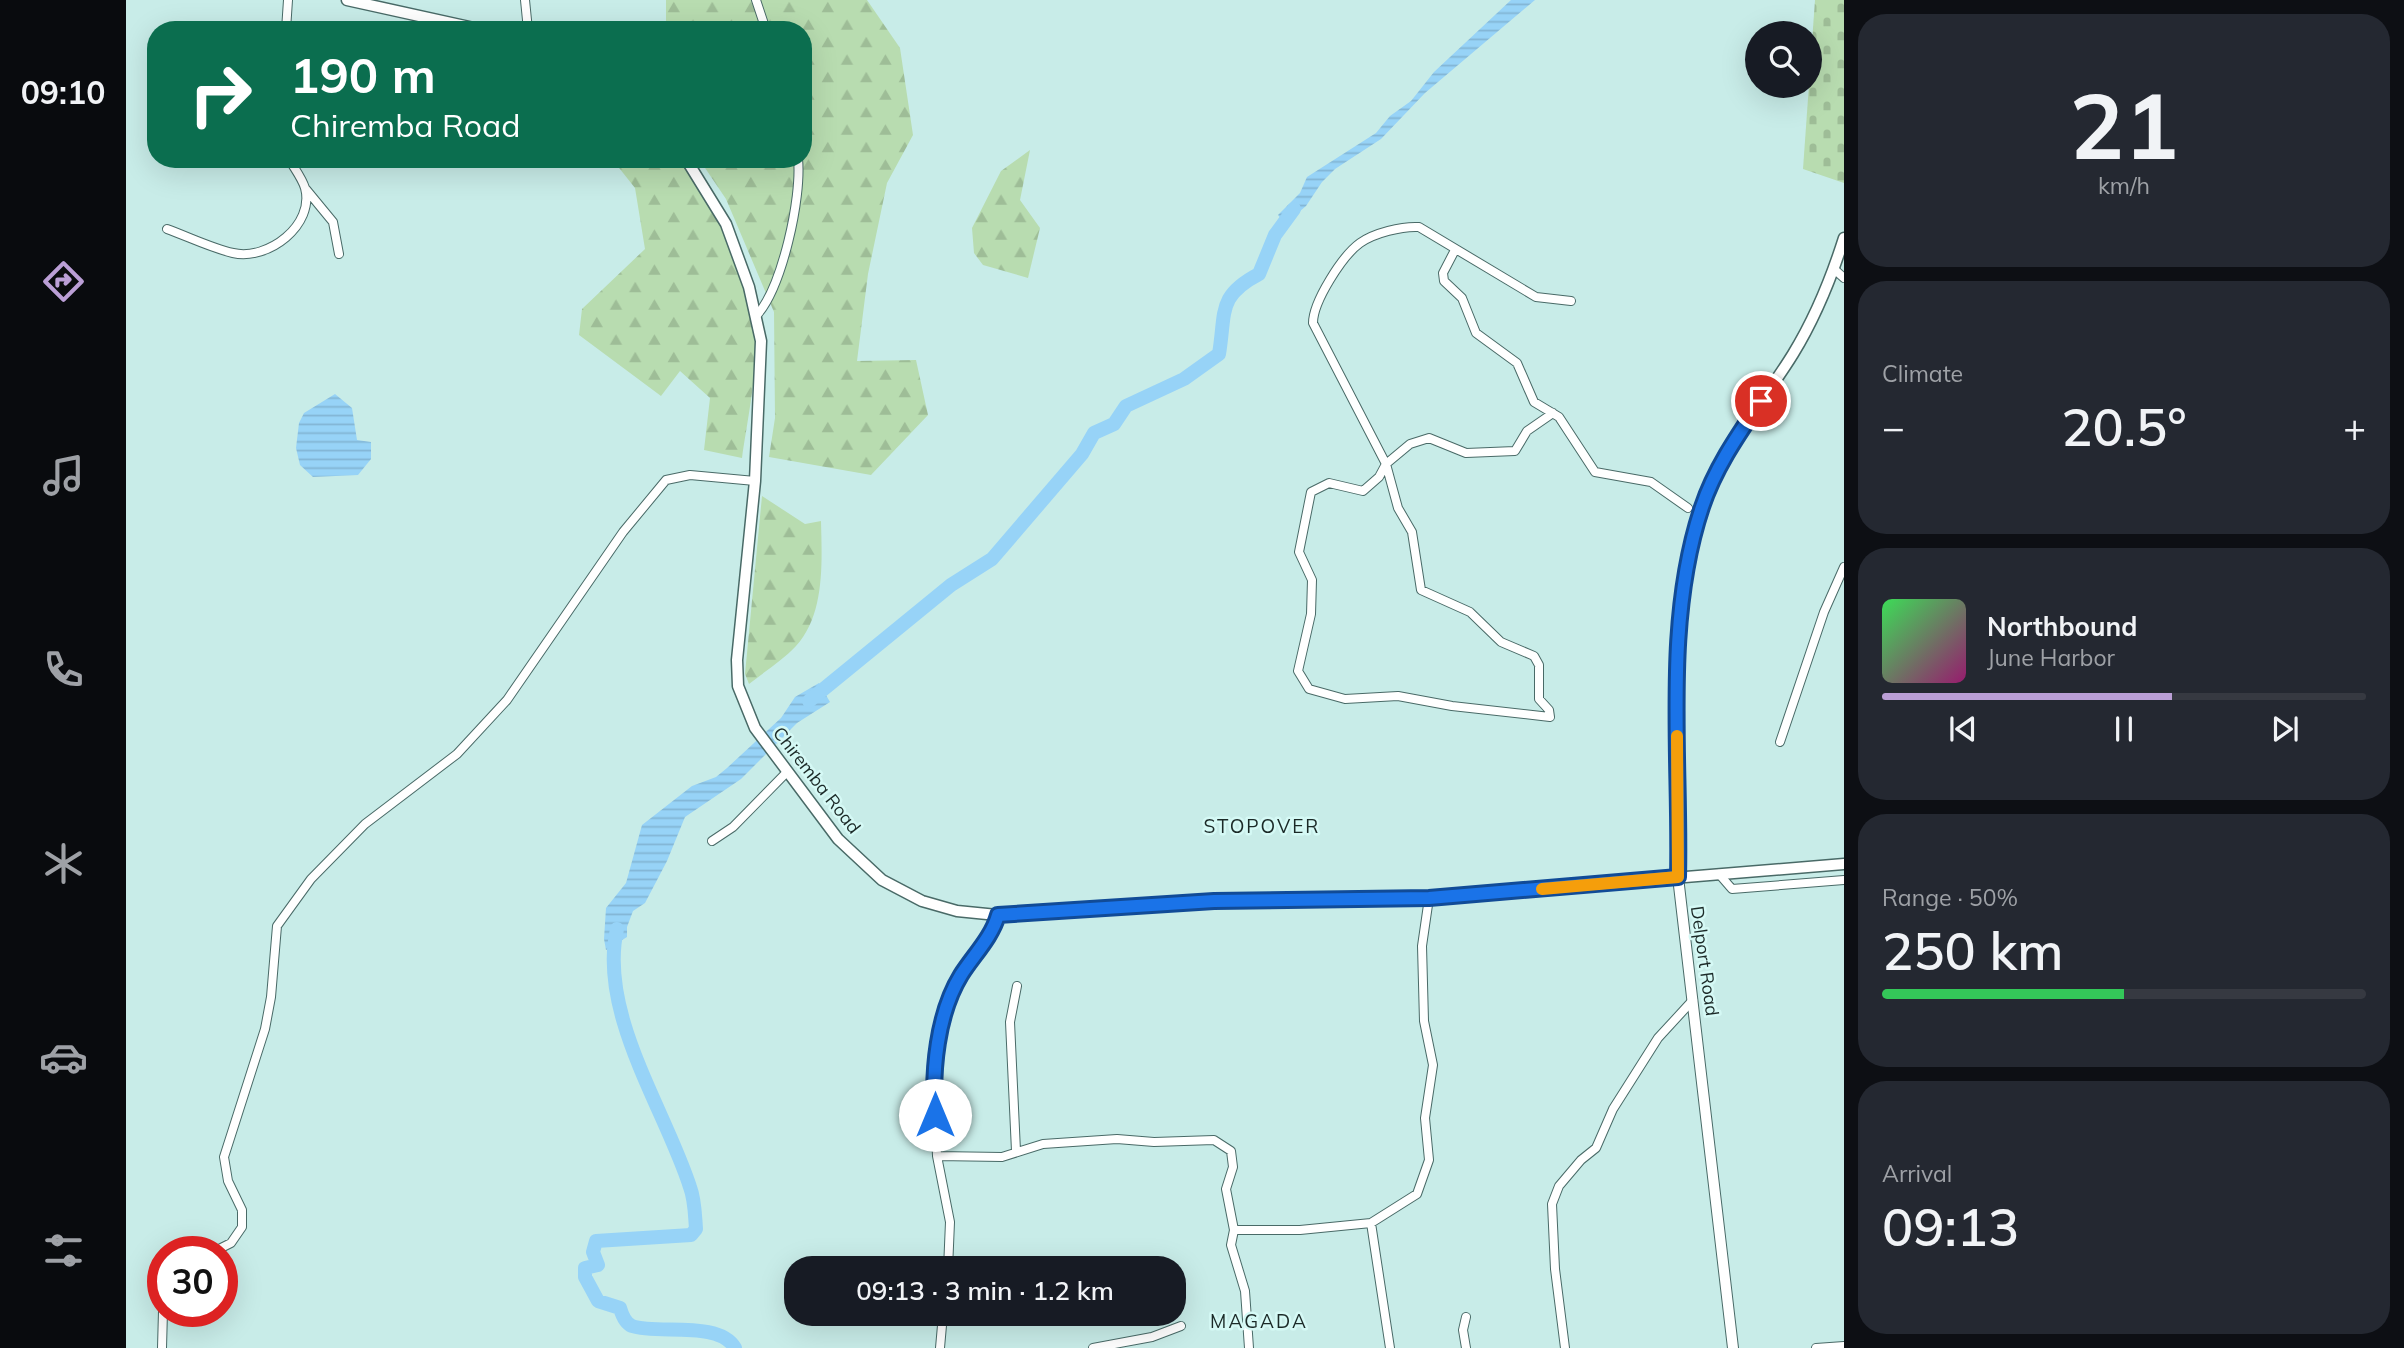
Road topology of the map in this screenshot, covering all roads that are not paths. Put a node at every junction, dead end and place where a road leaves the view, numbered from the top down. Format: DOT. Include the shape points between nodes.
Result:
graph roads {
  1 [pos="288,0"];
  2 [pos="347,0"];
  3 [pos="525,0"];
  4 [pos="756,0"];
  5 [pos="287,21"];
  6 [pos="442,21"];
  7 [pos="527,21"];
  8 [pos="763,21"];
  9 [pos="294,168"];
  10 [pos="692,168"];
  11 [pos="797,168"];
  12 [pos="305,188"];
  13 [pos="167,229"];
  14 [pos="1844,238"];
  15 [pos="1455,250"];
  16 [pos="339,254"];
  17 [pos="1834,269"];
  18 [pos="1844,278"];
  19 [pos="1571,301"];
  20 [pos="757,315"];
  21 [pos="1553,413"];
  22 [pos="1386,464"];
  23 [pos="755,481"];
  24 [pos="1688,508"];
  25 [pos="1844,566"];
  26 [pos="1780,742"];
  27 [pos="787,772"];
  28 [pos="712,841"];
  29 [pos="1844,864"];
  30 [pos="1719,874"];
  31 [pos="1678,877"];
  32 [pos="1844,880"];
  33 [pos="1429,898"];
  34 [pos="998,915"];
  35 [pos="1017,986"];
  36 [pos="1693,1000"];
  37 [pos="1016,1151"];
  38 [pos="937,1156"];
  39 [pos="1371,1223"];
  40 [pos="1234,1230"];
  41 [pos="236,1236"];
  42 [pos="949,1256"];
  43 [pos="1466,1317"];
  44 [pos="942,1326"];
  45 [pos="1181,1326"];
  46 [pos="163,1327"];
  47 [pos="1844,1346"];
  48 [pos="162,1348"];
  49 [pos="940,1348"];
  50 [pos="1093,1348"];
  51 [pos="1249,1348"];
  52 [pos="1390,1348"];
  53 [pos="1466,1348"];
  54 [pos="1565,1348"];
  55 [pos="1733,1348"];
  56 [pos="1816,1348"];
  57 [pos="1828,1348"];
  1 -- 5 [label="street"];
  2 -- 6 [label="main road"];
  3 -- 7 [label="street"];
  4 -- 8 [label="street"];
  9 -- 12 [label="street"];
  10 -- 20 [label="main road, Chiremba Road" via="726,224"];
  11 -- 20 [label="street" via="787,246 769,301"];
  12 -- 13 [label="street" via="304,217 296,230 264,251 235,254"];
  12 -- 16 [label="street" via="333,222"];
  14 -- 17 [label="main road, Delport Road"];
  15 -- 19 [label="street" via="1536,297"];
  15 -- 21 [label="street" via="1443,273 1444,281 1462,298 1476,333 1517,363 1534,402"];
  15 -- 22 [label="street" via="1419,228 1405,226 1360,243 1313,309 1313,323"];
  17 -- 18 [label="street"];
  17 -- 31 [label="main road, Delport Road" via="1792,355 1720,464 1690,550 1682,606 1677,731"];
  20 -- 23 [label="main road, Chiremba Road" via="761,370"];
  21 -- 22 [label="street" via="1527,431 1516,451 1466,453 1429,438 1410,444"];
  21 -- 24 [label="street" via="1595,472 1651,482"];
  22 -- 22 [label="street" via="1398,508 1412,532 1421,590 1470,612 1501,642 1534,656 1539,665 1539,699 1550,718 1398,696 1345,699 1309,689 1298,671 1311,614 1312,580 1299,552 1311,492 1329,483 1363,491"];
  23 -- 27 [label="main road, Chiremba Road" via="737,677 744,706"];
  23 -- 41 [label="street" via="690,475 666,480 623,532 507,700 457,754 365,824 311,879 277,926 265,1029 224,1157 228,1181 242,1210 242,1227"];
  25 -- 26 [label="street"];
  27 -- 28 [label="street" via="733,827"];
  27 -- 34 [label="main road, Chiremba Road" via="838,839 882,880 942,908"];
  29 -- 30 [label="main road, Chiremba Road"];
  30 -- 31 [label="main road, Chiremba Road"];
  30 -- 32 [label="street" via="1732,890"];
  31 -- 33 [label="main road, Chiremba Road"];
  31 -- 36 [label="street, Delport Road"];
  33 -- 34 [label="main road, Chiremba Road" via="1214,901"];
  33 -- 39 [label="street" via="1422,946 1424,1021 1433,1065 1425,1118 1429,1160 1417,1194"];
  34 -- 38 [label="street" via="959,978 946,1013 933,1093"];
  35 -- 37 [label="street" via="1010,1022"];
  36 -- 54 [label="street" via="1658,1038 1613,1109 1596,1147 1559,1186 1552,1204"];
  36 -- 55 [label="street, Delport Road"];
  37 -- 38 [label="street" via="1002,1157"];
  37 -- 40 [label="street" via="1074,1140 1214,1140 1231,1151 1233,1167 1226,1189"];
  38 -- 42 [label="street" via="950,1222"];
  39 -- 40 [label="street"];
  39 -- 52 [label="street"];
  40 -- 51 [label="street" via="1231,1245 1245,1292"];
  43 -- 53 [label="street"];
  44 -- 49 [label="street"];
  45 -- 50 [label="street" via="1152,1337"];
  46 -- 48 [label="street"];
  47 -- 57 [label="street"];
  56 -- 57 [label="street"];
}
